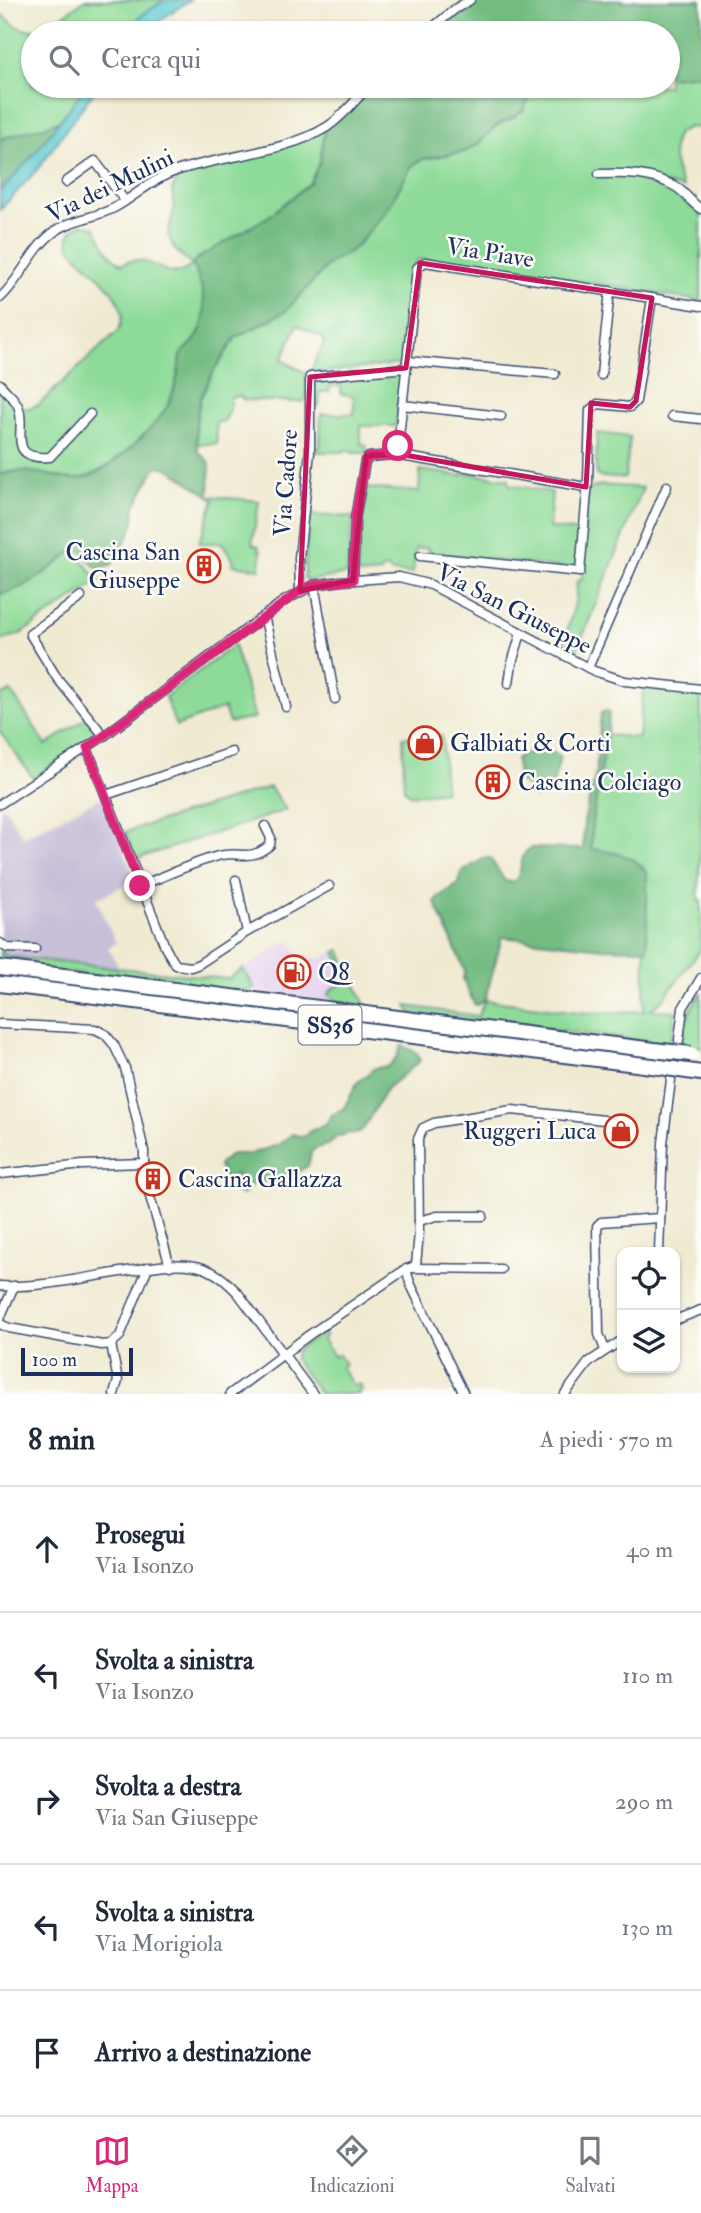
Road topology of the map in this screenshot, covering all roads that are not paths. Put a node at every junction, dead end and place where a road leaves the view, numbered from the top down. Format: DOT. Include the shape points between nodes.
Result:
graph roads {
  1 [pos="470,0"];
  2 [pos="440,21"];
  3 [pos="357,98"];
  4 [pos="599,174"];
  5 [pos="66,182"];
  6 [pos="125,201"];
  7 [pos="701,209"];
  8 [pos="611,291"];
  9 [pos="0,298"];
  10 [pos="652,298"];
  11 [pos="701,306"];
  12 [pos="406,364"];
  13 [pos="555,374"];
  14 [pos="601,375"];
  15 [pos="0,384"];
  16 [pos="402,405"];
  17 [pos="90,414"];
  18 [pos="501,416"];
  19 [pos="672,416"];
  20 [pos="701,419"];
  21 [pos="396,452"];
  22 [pos="667,486"];
  23 [pos="586,487"];
  24 [pos="420,556"];
  25 [pos="353,580"];
  26 [pos="314,585"];
  27 [pos="300,591"];
  28 [pos="81,597"];
  29 [pos="264,616"];
  30 [pos="521,633"];
  31 [pos="588,668"];
  32 [pos="509,684"];
  33 [pos="701,689"];
  34 [pos="335,699"];
  35 [pos="286,707"];
  36 [pos="104,736"];
  37 [pos="87,748"];
  38 [pos="232,752"];
  39 [pos="106,795"];
  40 [pos="0,804"];
  41 [pos="265,826"];
  42 [pos="236,880"];
  43 [pos="140,886"];
  44 [pos="329,886"];
  45 [pos="247,932"];
  46 [pos="0,943"];
  47 [pos="35,948"];
  48 [pos="0,968"];
  49 [pos="701,978"];
  50 [pos="0,984"];
  51 [pos="0,1024"];
  52 [pos="679,1040"];
  53 [pos="696,1055"];
  54 [pos="694,1072"];
  55 [pos="671,1080"];
  56 [pos="604,1120"];
  57 [pos="144,1163"];
  58 [pos="0,1174"];
  59 [pos="483,1216"];
  60 [pos="660,1218"];
  61 [pos="419,1221"];
  62 [pos="659,1247"];
  63 [pos="170,1266"];
  64 [pos="148,1268"];
  65 [pos="409,1269"];
  66 [pos="501,1269"];
  67 [pos="0,1286"];
  68 [pos="14,1286"];
  69 [pos="701,1310"];
  70 [pos="0,1318"];
  71 [pos="680,1318"];
  72 [pos="0,1324"];
  73 [pos="617,1343"];
  74 [pos="111,1344"];
  75 [pos="605,1350"];
  76 [pos="283,1353"];
  77 [pos="114,1394"];
  78 [pos="230,1394"];
  79 [pos="313,1394"];
  80 [pos="464,1394"];
  81 [pos="565,1394"];
  1 -- 2 [label="street"];
  3 -- 6 [label="street, Via dei Mulini" via="335,121 306,137 174,172"];
  4 -- 7 [label="street" via="643,175 678,188"];
  5 -- 6 [label="street" via="95,161"];
  6 -- 9 [label="street, Via dei Mulini" via="54,231"];
  8 -- 10 [label="street, Via Piave"];
  8 -- 12 [label="street, Via Piave" via="420,263"];
  8 -- 14 [label="street"];
  10 -- 11 [label="street, Via Piave"];
  10 -- 23 [label="street" via="636,401 630,407 598,404 590,410"];
  12 -- 13 [label="street"];
  12 -- 16 [label="street, Via Piave"];
  12 -- 27 [label="street, Via Cadore" via="310,377 310,452"];
  15 -- 17 [label="street" via="18,404 21,446 38,458 50,457"];
  16 -- 18 [label="street"];
  16 -- 21 [label="street, Via Piave"];
  19 -- 20 [label="street"];
  21 -- 23 [label="street"];
  21 -- 25 [label="street" via="369,457 364,466 355,519"];
  22 -- 31 [label="street"];
  23 -- 24 [label="street" via="580,572"];
  25 -- 26 [label="street, Via San Giuseppe"];
  25 -- 30 [label="street, Via San Giuseppe" via="399,577 431,585"];
  26 -- 27 [label="street, Via San Giuseppe"];
  26 -- 34 [label="street"];
  27 -- 29 [label="street, Via San Giuseppe"];
  28 -- 36 [label="street" via="30,634 57,678"];
  29 -- 35 [label="street"];
  29 -- 36 [label="street, Via San Giuseppe"];
  30 -- 31 [label="street, Via San Giuseppe"];
  30 -- 32 [label="street"];
  31 -- 33 [label="street, Via San Giuseppe" via="625,681"];
  36 -- 37 [label="street, Via San Giuseppe"];
  37 -- 39 [label="street"];
  37 -- 40 [label="street, Via San Giuseppe"];
  38 -- 39 [label="street"];
  39 -- 43 [label="street"];
  41 -- 43 [label="street" via="270,845 252,856 218,856"];
  42 -- 45 [label="street"];
  43 -- 45 [label="street" via="176,965 199,964"];
  44 -- 45 [label="street"];
  46 -- 47 [label="street" via="7,948"];
  48 -- 53 [label="highway, SS36, bridge"];
  49 -- 52 [label="street" via="683,1008"];
  50 -- 54 [label="highway, SS36, bridge"];
  51 -- 57 [label="street" via="82,1028 105,1034 125,1068"];
  55 -- 60 [label="street"];
  56 -- 61 [label="street" via="512,1110 427,1125 418,1139"];
  57 -- 58 [label="street"];
  57 -- 63 [label="street"];
  59 -- 61 [label="street" via="437,1216"];
  60 -- 62 [label="street"];
  60 -- 75 [label="street" via="599,1223 596,1228 599,1334"];
  61 -- 65 [label="street" via="417,1261"];
  63 -- 64 [label="street"];
  63 -- 76 [label="street" via="201,1267 225,1280"];
  64 -- 68 [label="street"];
  64 -- 74 [label="street" via="120,1336"];
  65 -- 66 [label="street"];
  65 -- 76 [label="street"];
  65 -- 80 [label="street" via="410,1283"];
  67 -- 68 [label="street"];
  68 -- 70 [label="street"];
  69 -- 71 [label="street"];
  72 -- 74 [label="street"];
  73 -- 75 [label="street"];
  74 -- 77 [label="street" via="118,1381"];
  75 -- 81 [label="street" via="582,1370"];
  76 -- 78 [label="street"];
  76 -- 79 [label="street"];
}
